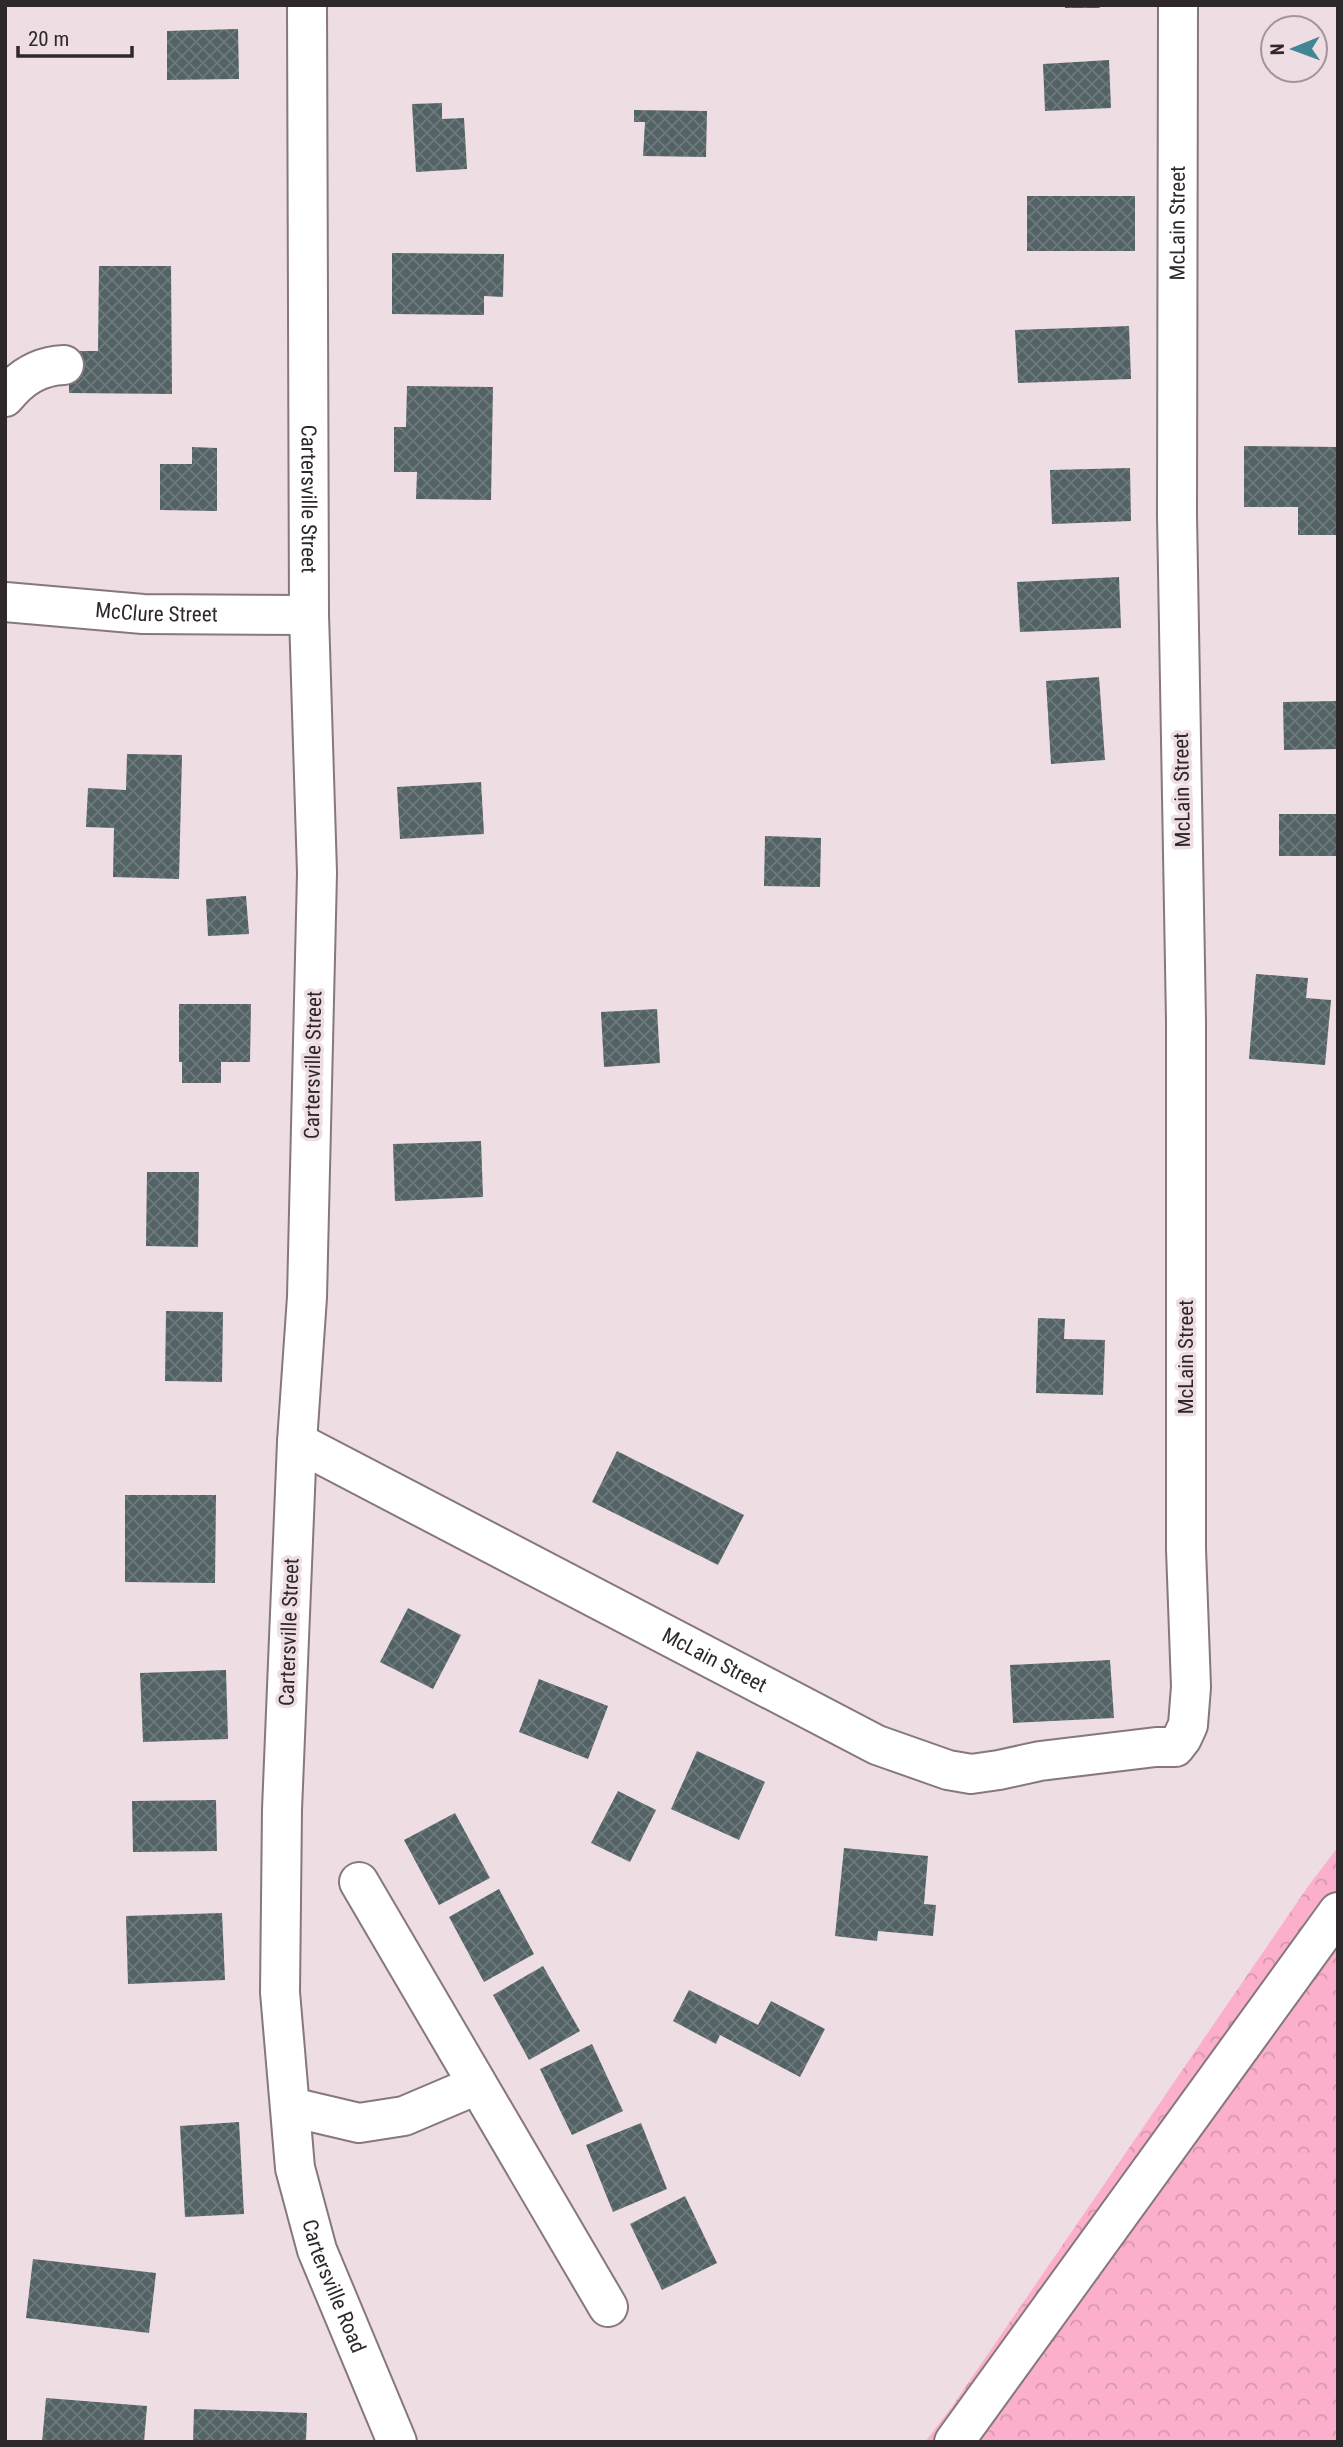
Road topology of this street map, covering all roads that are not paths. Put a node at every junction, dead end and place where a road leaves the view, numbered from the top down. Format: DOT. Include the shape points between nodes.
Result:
graph roads {
  1 [pos="307,5"];
  2 [pos="1178,5"];
  3 [pos="64,365"];
  4 [pos="5,397"];
  5 [pos="5,602"];
  6 [pos="310,615"];
  7 [pos="297,1442"];
  8 [pos="359,1882"];
  9 [pos="1338,1912"];
  10 [pos="477,2085"];
  11 [pos="291,2116"];
  12 [pos="608,2307"];
  13 [pos="397,2442"];
  14 [pos="954,2442"];
  1 -- 6 [label="main road, Cartersville Street"];
  2 -- 7 [label="main road, McLain Street" via="1177,515 1191,1687 1188,1725 1182,1738 1175,1747 1040,1761 971,1774 948,1770 877,1745"];
  3 -- 4 [label="main road" via="43,366"];
  5 -- 6 [label="main road, McClure Street" via="143,614"];
  6 -- 7 [label="main road, Cartersville Street" via="317,887 307,1297"];
  7 -- 11 [label="main road, Cartersville Street" via="280,1992"];
  8 -- 10 [label="main road"];
  9 -- 14 [label="main road"];
  10 -- 11 [label="main road" via="404,2116 359,2123"];
  10 -- 12 [label="main road"];
  11 -- 13 [label="main road, Cartersville Road" via="295,2168 317,2250"];
}
